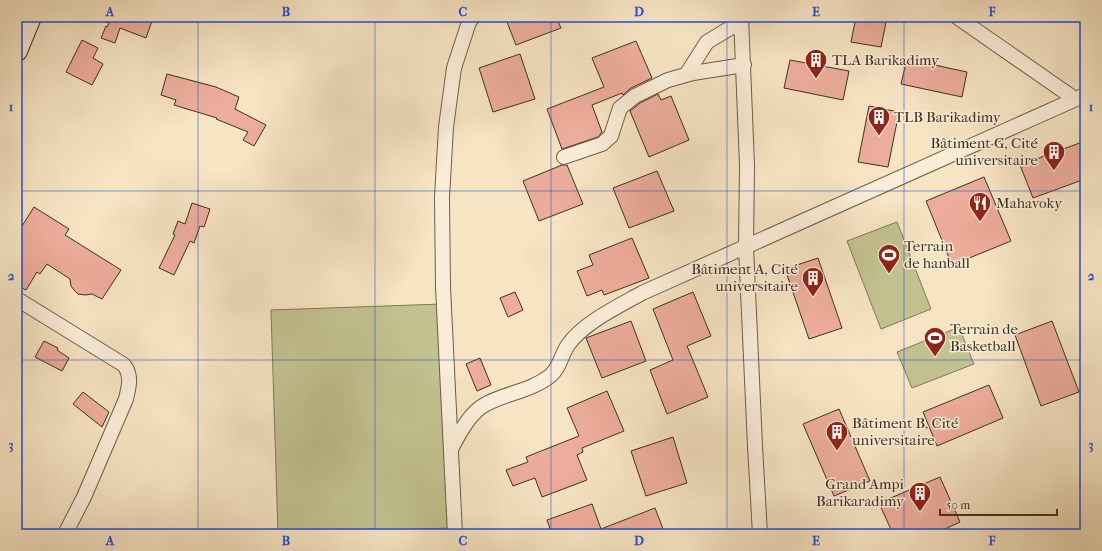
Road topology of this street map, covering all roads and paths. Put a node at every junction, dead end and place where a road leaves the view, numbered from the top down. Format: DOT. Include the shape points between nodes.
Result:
graph roads {
  1 [pos="31,17"];
  2 [pos="473,17"];
  3 [pos="957,17"];
  4 [pos="741,19"];
  5 [pos="17,51"];
  6 [pos="744,65"];
  7 [pos="686,75"];
  8 [pos="1080,97"];
  9 [pos="564,157"];
  10 [pos="746,247"];
  11 [pos="17,299"];
  12 [pos="450,449"];
  13 [pos="65,534"];
  14 [pos="455,534"];
  15 [pos="760,534"];
  1 -- 5 [label="street"];
  2 -- 12 [label="street" via="469,22 454,68 446,127 442,197"];
  3 -- 8 [label="street"];
  4 -- 6 [label="street"];
  4 -- 7 [label="street" via="707,42"];
  6 -- 7 [label="street"];
  6 -- 10 [label="street"];
  7 -- 9 [label="street" via="668,80 635,96 620,108 611,136 602,144"];
  8 -- 10 [label="street"];
  10 -- 12 [label="street" via="642,293 609,311 580,333 568,346 550,376 533,386 484,404 468,420"];
  10 -- 15 [label="street"];
  11 -- 13 [label="street" via="124,365 129,372 130,382 126,398 84,497"];
  12 -- 14 [label="street"];
}
